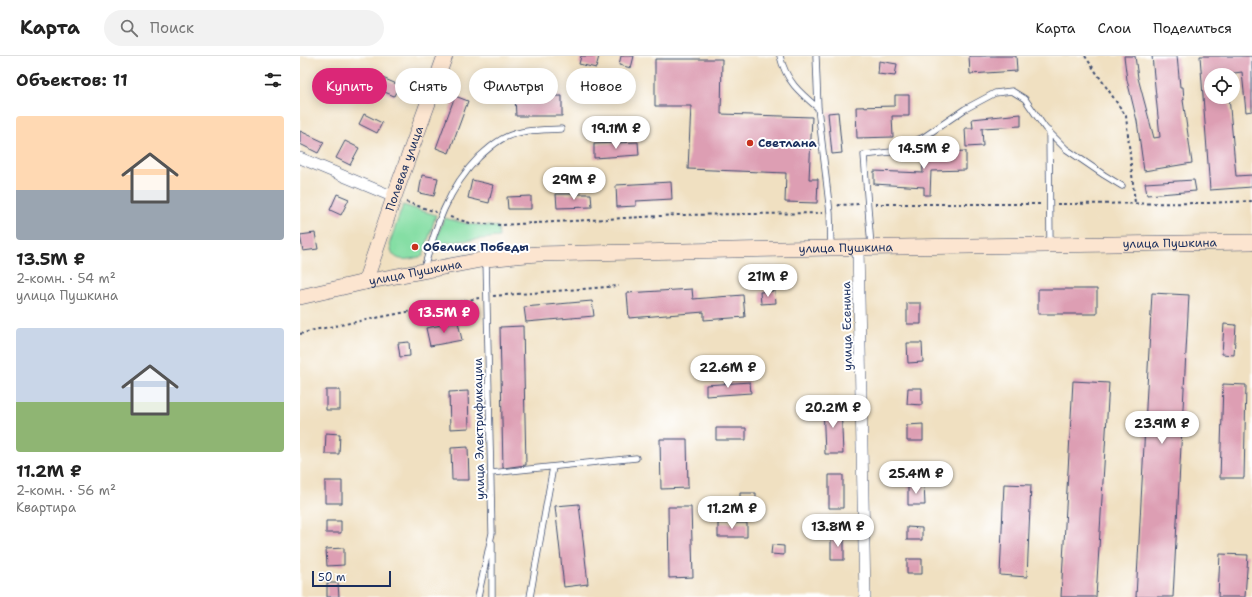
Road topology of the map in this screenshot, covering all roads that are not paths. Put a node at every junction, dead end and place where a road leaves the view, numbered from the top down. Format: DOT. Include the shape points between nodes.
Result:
graph roads {
  1 [pos="445,56"];
  2 [pos="780,56"];
  3 [pos="816,56"];
  4 [pos="818,108"];
  5 [pos="560,129"];
  6 [pos="1048,131"];
  7 [pos="300,158"];
  8 [pos="1122,186"];
  9 [pos="394,197"];
  10 [pos="1252,242"];
  11 [pos="1050,245"];
  12 [pos="865,247"];
  13 [pos="831,248"];
  14 [pos="486,259"];
  15 [pos="423,271"];
  16 [pos="365,282"];
  17 [pos="300,297"];
  18 [pos="636,458"];
  19 [pos="553,467"];
  20 [pos="491,473"];
  21 [pos="492,533"];
  22 [pos="478,597"];
  23 [pos="492,597"];
  24 [pos="530,597"];
  25 [pos="865,597"];
  1 -- 9 [label="main road, Полевая улица"];
  2 -- 4 [label="lane" via="783,69 796,88"];
  3 -- 4 [label="lane"];
  4 -- 13 [label="lane" via="829,197"];
  5 -- 15 [label="lane" via="523,132 505,137 487,149 451,194 433,236"];
  6 -- 8 [label="lane" via="1066,149"];
  6 -- 11 [label="lane"];
  6 -- 12 [label="lane" via="1025,98 1012,91 995,92 924,137 891,152 864,155"];
  7 -- 9 [label="street"];
  9 -- 16 [label="main road, Полевая улица"];
  10 -- 11 [label="main road, улица Пушкина"];
  11 -- 12 [label="main road, улица Пушкина"];
  12 -- 13 [label="main road, улица Пушкина"];
  12 -- 25 [label="street, улица Есенина"];
  13 -- 14 [label="main road, улица Пушкина" via="537,254"];
  14 -- 15 [label="main road, улица Пушкина"];
  14 -- 20 [label="lane, улица Электрификации"];
  15 -- 16 [label="main road, улица Пушкина"];
  16 -- 17 [label="main road, улица Пушкина"];
  18 -- 19 [label="lane"];
  19 -- 20 [label="lane"];
  19 -- 24 [label="lane"];
  20 -- 21 [label="lane, улица Электрификации"];
  21 -- 22 [label="lane, улица Электрификации"];
  21 -- 23 [label="lane"];
}
